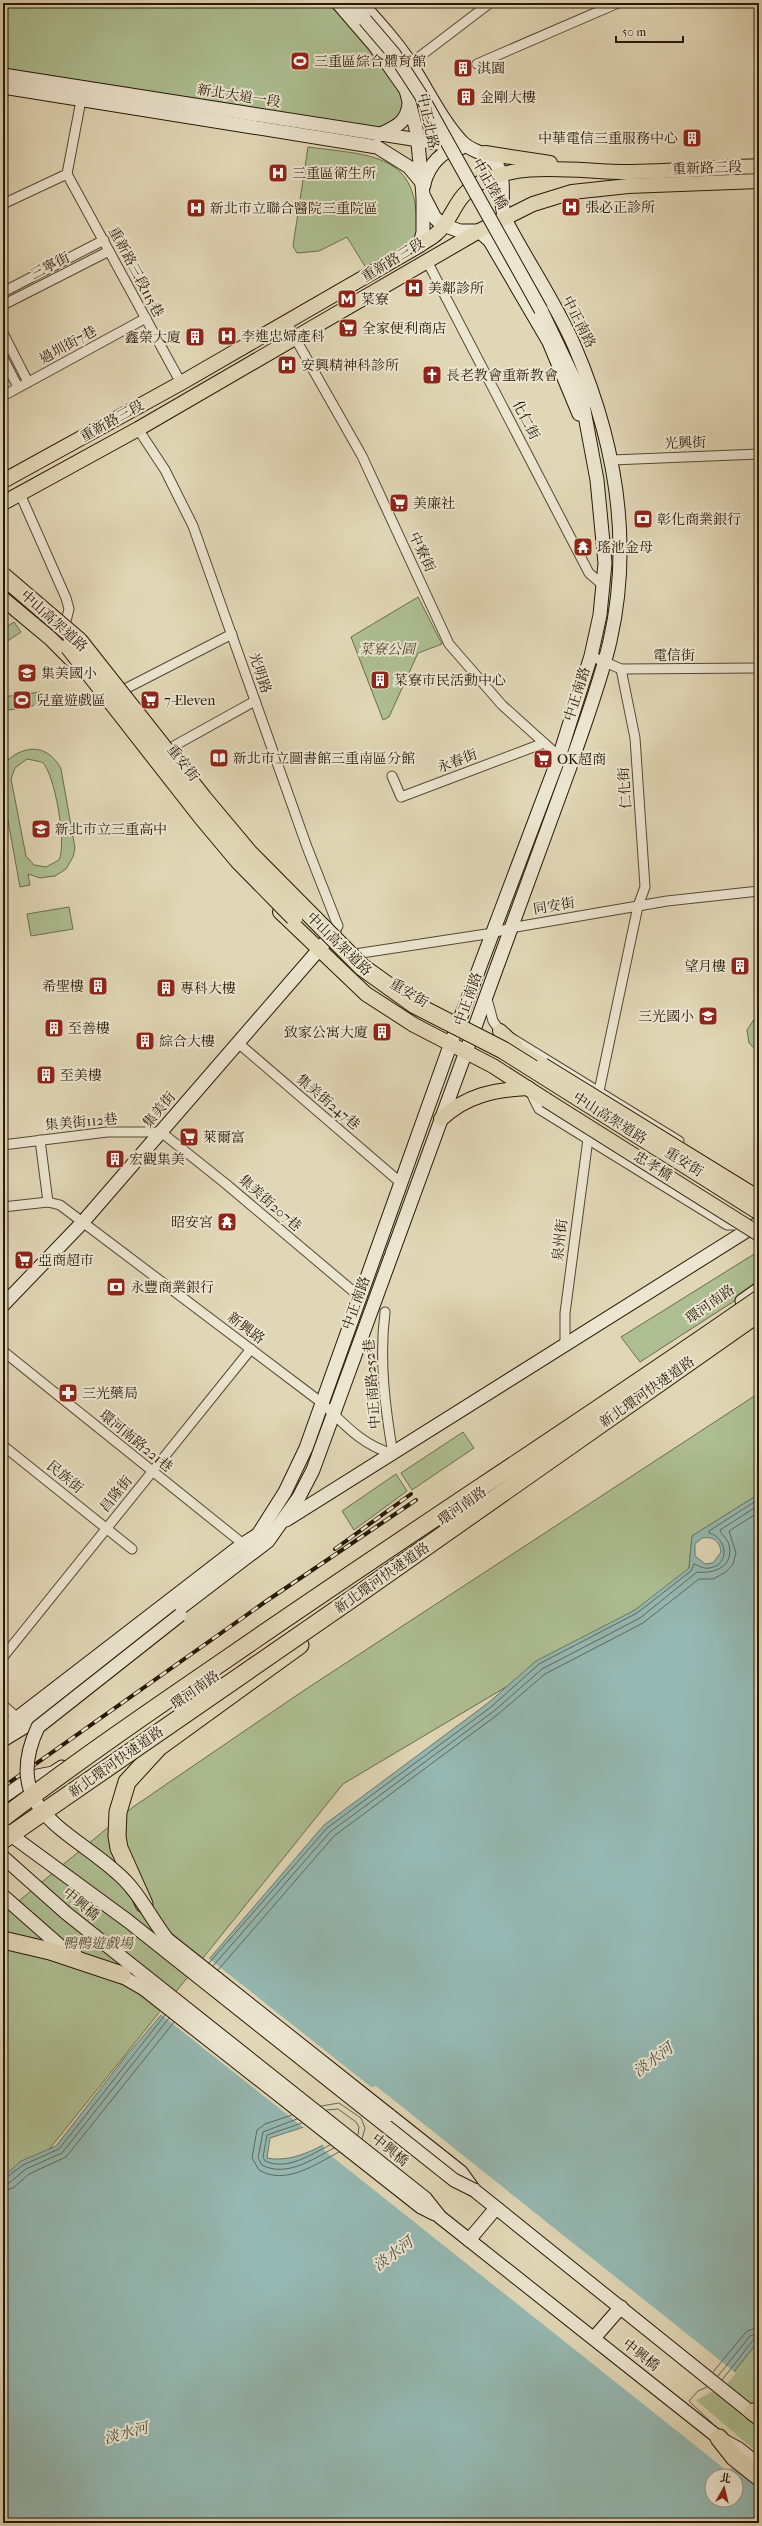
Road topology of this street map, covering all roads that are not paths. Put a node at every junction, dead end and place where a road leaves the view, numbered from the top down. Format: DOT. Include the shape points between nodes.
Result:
graph roads {
  1 [pos="338,3"];
  2 [pos="350,3"];
  3 [pos="361,3"];
  4 [pos="490,3"];
  5 [pos="618,3"];
  6 [pos="411,64"];
  7 [pos="477,64"];
  8 [pos="395,74"];
  9 [pos="3,75"];
  10 [pos="3,87"];
  11 [pos="82,94"];
  12 [pos="410,102"];
  13 [pos="379,135"];
  14 [pos="418,141"];
  15 [pos="471,148"];
  16 [pos="486,153"];
  17 [pos="759,166"];
  18 [pos="586,168"];
  19 [pos="68,174"];
  20 [pos="501,174"];
  21 [pos="759,180"];
  22 [pos="424,190"];
  23 [pos="3,204"];
  24 [pos="504,218"];
  25 [pos="443,225"];
  26 [pos="479,231"];
  27 [pos="104,240"];
  28 [pos="420,245"];
  29 [pos="110,251"];
  30 [pos="428,263"];
  31 [pos="3,292"];
  32 [pos="3,305"];
  33 [pos="146,318"];
  34 [pos="286,322"];
  35 [pos="3,333"];
  36 [pos="295,339"];
  37 [pos="3,358"];
  38 [pos="28,382"];
  39 [pos="181,382"];
  40 [pos="18,388"];
  41 [pos="581,394"];
  42 [pos="3,396"];
  43 [pos="138,429"];
  44 [pos="590,444"];
  45 [pos="610,454"];
  46 [pos="759,454"];
  47 [pos="3,481"];
  48 [pos="20,494"];
  49 [pos="3,503"];
  50 [pos="3,569"];
  51 [pos="3,576"];
  52 [pos="604,586"];
  53 [pos="3,592"];
  54 [pos="3,599"];
  55 [pos="66,621"];
  56 [pos="232,634"];
  57 [pos="591,656"];
  58 [pos="604,662"];
  59 [pos="759,668"];
  60 [pos="621,669"];
  61 [pos="125,690"];
  62 [pos="255,701"];
  63 [pos="544,743"];
  64 [pos="171,749"];
  65 [pos="147,757"];
  66 [pos="559,757"];
  67 [pos="570,767"];
  68 [pos="392,776"];
  69 [pos="759,892"];
  70 [pos="638,906"];
  71 [pos="510,928"];
  72 [pos="334,932"];
  73 [pos="493,933"];
  74 [pos="318,950"];
  75 [pos="355,954"];
  76 [pos="487,992"];
  77 [pos="460,1021"];
  78 [pos="474,1028"];
  79 [pos="499,1035"];
  80 [pos="237,1042"];
  81 [pos="451,1043"];
  82 [pos="466,1050"];
  83 [pos="493,1066"];
  84 [pos="528,1088"];
  85 [pos="599,1091"];
  86 [pos="441,1119"];
  87 [pos="161,1132"];
  88 [pos="588,1139"];
  89 [pos="40,1140"];
  90 [pos="3,1145"];
  91 [pos="716,1165"];
  92 [pos="708,1178"];
  93 [pos="401,1183"];
  94 [pos="701,1190"];
  95 [pos="759,1193"];
  96 [pos="759,1198"];
  97 [pos="48,1202"];
  98 [pos="692,1203"];
  99 [pos="3,1207"];
  100 [pos="759,1222"];
  101 [pos="82,1223"];
  102 [pos="759,1289"];
  103 [pos="360,1297"];
  104 [pos="759,1299"];
  105 [pos="3,1305"];
  106 [pos="759,1306"];
  107 [pos="385,1312"];
  108 [pos="759,1313"];
  109 [pos="759,1318"];
  110 [pos="565,1346"];
  111 [pos="251,1349"];
  112 [pos="3,1351"];
  113 [pos="322,1403"];
  114 [pos="333,1414"];
  115 [pos="6,1448"];
  116 [pos="393,1454"];
  117 [pos="152,1472"];
  118 [pos="283,1522"];
  119 [pos="106,1528"];
  120 [pos="264,1537"];
  121 [pos="248,1548"];
  122 [pos="132,1549"];
  123 [pos="356,1596"];
  124 [pos="3,1657"];
  125 [pos="191,1678"];
  126 [pos="207,1701"];
  127 [pos="3,1705"];
  128 [pos="22,1722"];
  129 [pos="3,1729"];
  130 [pos="3,1740"];
  131 [pos="53,1773"];
  132 [pos="3,1797"];
  133 [pos="6,1820"];
  134 [pos="3,1839"];
  135 [pos="3,1857"];
  136 [pos="3,1896"];
  137 [pos="145,1906"];
  138 [pos="3,1940"];
  139 [pos="122,1975"];
  140 [pos="474,2190"];
  141 [pos="496,2208"];
  142 [pos="440,2217"];
  143 [pos="469,2240"];
  144 [pos="621,2307"];
  145 [pos="594,2338"];
  146 [pos="757,2415"];
  147 [pos="720,2438"];
  148 [pos="759,2465"];
  149 [pos="759,2477"];
  1 -- 8 [label="main road, 中正北路"];
  2 -- 41 [label="main road, 中正陸橋, bridge" via="394,54 422,97 541,310"];
  3 -- 6 [label="main road, 中正北路"];
  4 -- 6 [label="street"];
  5 -- 7 [label="street"];
  6 -- 8 [label="street"];
  6 -- 15 [label="main road, 中正北路" via="455,134 463,144"];
  8 -- 12 [label="main road, 中正北路" via="406,90"];
  9 -- 11 [label="main road, 新北大道一段"];
  10 -- 11 [label="main road, 新北大道一段"];
  11 -- 13 [label="main road, 新北大道一段"];
  11 -- 19 [label="street"];
  11 -- 22 [label="main road, 新北大道一段" via="377,147 409,167"];
  12 -- 13 [label="main road" via="404,120 398,126"];
  12 -- 14 [label="main road, 中正北路"];
  13 -- 14 [label="main road, 新北大道一段"];
  14 -- 15 [label="main road, 新北大道一段"];
  14 -- 22 [label="main road, 中正北路"];
  15 -- 16 [label="main road, 中正北路"];
  15 -- 22 [label="main road" via="457,148 445,153 431,167"];
  16 -- 18 [label="main road"];
  16 -- 20 [label="main road"];
  17 -- 18 [label="main road, 重新路三段" via="631,172"];
  18 -- 20 [label="main road, 重新路三段" via="541,169"];
  19 -- 23 [label="street"];
  19 -- 27 [label="street, 重新路三段115巷"];
  20 -- 24 [label="main road"];
  20 -- 25 [label="main road, 重新路三段" via="474,186 463,195"];
  21 -- 24 [label="main road, 重新路三段" via="587,190 558,195"];
  22 -- 25 [label="main road, 中正北路" via="435,218"];
  22 -- 28 [label="main road" via="423,232"];
  24 -- 26 [label="main road, 重新路三段"];
  24 -- 45 [label="main road, 中正南路" via="573,343 591,386"];
  25 -- 26 [label="main road" via="460,231"];
  25 -- 28 [label="main road, 重新路三段" via="438,233"];
  26 -- 30 [label="main road, 重新路三段"];
  26 -- 44 [label="main road, 中正南路" via="495,249 549,342"];
  27 -- 29 [label="street, 重新路三段115巷"];
  27 -- 31 [label="street, 三寧街"];
  28 -- 34 [label="main road, 重新路三段"];
  29 -- 32 [label="street, 三寧街"];
  29 -- 33 [label="street, 重新路三段115巷"];
  30 -- 36 [label="main road, 重新路三段"];
  30 -- 52 [label="street, 化仁街" via="589,573"];
  33 -- 38 [label="street, 過圳街7巷"];
  33 -- 39 [label="street, 重新路三段115巷"];
  34 -- 36 [label="street, 中寮街"];
  34 -- 39 [label="main road, 重新路三段"];
  35 -- 38 [label="street"];
  36 -- 43 [label="main road, 重新路三段"];
  36 -- 63 [label="street, 中寮街" via="362,456 449,644 502,705"];
  37 -- 40 [label="street"];
  38 -- 40 [label="street, 過圳街7巷"];
  39 -- 47 [label="main road, 重新路三段"];
  40 -- 42 [label="street, 過圳街7巷"];
  41 -- 44 [label="main road, 中正南路"];
  41 -- 45 [label="main road, 中正南路"];
  43 -- 48 [label="main road, 重新路三段"];
  43 -- 56 [label="street, 光明路" via="165,470 193,526"];
  44 -- 52 [label="main road, 中正南路" via="601,510"];
  45 -- 46 [label="street, 光興街"];
  45 -- 58 [label="main road, 中正南路" via="617,494 620,565 615,609"];
  48 -- 49 [label="main road, 重新路三段"];
  48 -- 55 [label="street" via="66,598 69,609"];
  50 -- 55 [label="main road, 重安街"];
  51 -- 100 [label="highway, 中山高架道路, bridge" via="77,638 249,853 372,975 415,1005 503,1050"];
  52 -- 57 [label="main road, 中正南路"];
  53 -- 100 [label="highway, 中山高架道路, bridge" via="70,648 238,860 368,988 406,1013 510,1068"];
  54 -- 65 [label="main road, 重安街" via="66,653"];
  55 -- 61 [label="main road, 重安街" via="84,638"];
  56 -- 61 [label="street"];
  56 -- 62 [label="street, 光明路"];
  57 -- 58 [label="street, 電信街"];
  57 -- 66 [label="main road, 中正南路"];
  58 -- 60 [label="street, 電信街"];
  58 -- 67 [label="main road, 中正南路"];
  59 -- 60 [label="street, 電信街"];
  60 -- 70 [label="street, 仁化街" via="635,738 645,887"];
  61 -- 64 [label="main road, 重安街"];
  62 -- 64 [label="street"];
  62 -- 72 [label="street, 光明路" via="338,926"];
  63 -- 66 [label="street, 中寮街"];
  63 -- 68 [label="street, 永春街" via="401,797"];
  64 -- 65 [label="street"];
  64 -- 72 [label="main road, 重安街" via="251,847"];
  65 -- 74 [label="main road, 重安街" via="226,857"];
  66 -- 67 [label="street, 中寮街"];
  66 -- 73 [label="main road, 中正南路"];
  67 -- 71 [label="main road, 中正南路"];
  69 -- 70 [label="street, 同安街"];
  70 -- 71 [label="street, 同安街"];
  70 -- 85 [label="street"];
  71 -- 73 [label="street, 同安街"];
  71 -- 76 [label="main road, 中正南路"];
  72 -- 74 [label="main road, 集美街"];
  72 -- 75 [label="main road, 重安街"];
  73 -- 75 [label="street, 同安街"];
  73 -- 77 [label="main road, 中正南路"];
  74 -- 80 [label="main road, 集美街"];
  74 -- 81 [label="main road, 重安街" via="366,994 414,1025"];
  75 -- 77 [label="main road, 重安街" via="409,994"];
  76 -- 78 [label="main road, 中正南路"];
  76 -- 79 [label="street, 重安街" via="488,1011"];
  77 -- 78 [label="main road, 重安街"];
  77 -- 81 [label="main road, 中正南路"];
  78 -- 79 [label="main road, 重安街"];
  78 -- 82 [label="main road, 中正南路"];
  79 -- 85 [label="street, 重安街"];
  79 -- 92 [label="main road, 重安街" via="535,1072"];
  79 -- 96 [label="main road, 忠孝橋, bridge"];
  80 -- 87 [label="main road, 集美街"];
  80 -- 93 [label="street, 集美街247巷"];
  81 -- 82 [label="main road, 重安街"];
  81 -- 93 [label="main road, 中正南路"];
  82 -- 83 [label="main road, 重安街"];
  82 -- 86 [label="main road, 中正南路"];
  83 -- 84 [label="main road, 重安街"];
  83 -- 94 [label="main road, 重安街" via="517,1074"];
  84 -- 86 [label="main road" via="479,1095 453,1107"];
  84 -- 88 [label="street" via="539,1109"];
  84 -- 100 [label="main road, 忠孝橋, bridge"];
  85 -- 91 [label="street, 重安街"];
  86 -- 114 [label="main road, 中正南路"];
  87 -- 89 [label="street, 集美街112巷" via="107,1132"];
  87 -- 101 [label="main road, 集美街"];
  87 -- 103 [label="street, 集美街207巷"];
  88 -- 98 [label="street"];
  88 -- 110 [label="street, 泉州街" via="566,1313"];
  89 -- 90 [label="street, 集美街112巷"];
  89 -- 97 [label="street"];
  91 -- 92 [label="street"];
  91 -- 95 [label="street, 重安街"];
  92 -- 94 [label="street"];
  92 -- 100 [label="main road, 重安街"];
  93 -- 103 [label="main road, 中正南路"];
  94 -- 98 [label="street"];
  94 -- 100 [label="main road, 重安街"];
  97 -- 99 [label="street"];
  97 -- 101 [label="street, 新興路" via="60,1205"];
  98 -- 100 [label="street" via="727,1225"];
  100 -- 110 [label="main road"];
  101 -- 105 [label="main road, 集美街"];
  101 -- 111 [label="street, 新興路"];
  102 -- 125 [label="main road, 環河南路" via="595,1404"];
  103 -- 113 [label="main road, 中正南路"];
  104 -- 133 [label="highway, 新北環河快速道路, bridge" via="639,1383 356,1570 67,1769"];
  106 -- 133 [label="highway" via="73,1778"];
  107 -- 116 [label="street, 中正南路252巷" via="381,1342 388,1427"];
  108 -- 123 [label="highway, 新北環河快速道路, bridge"];
  109 -- 126 [label="main road, 環河南路"];
  110 -- 116 [label="main road"];
  111 -- 113 [label="street, 新興路"];
  111 -- 117 [label="street, 昌隆街"];
  112 -- 117 [label="street, 環河南路221巷"];
  113 -- 114 [label="street, 新興路"];
  113 -- 120 [label="main road, 中正南路" via="296,1470"];
  114 -- 116 [label="street, 新興路" via="375,1448"];
  114 -- 118 [label="main road, 中正南路" via="313,1470"];
  115 -- 119 [label="street, 民族街"];
  116 -- 118 [label="main road"];
  117 -- 119 [label="street, 昌隆街"];
  117 -- 121 [label="street, 環河南路221巷"];
  118 -- 120 [label="main road, 中正南路"];
  119 -- 122 [label="street, 民族街"];
  119 -- 124 [label="street, 昌隆街"];
  120 -- 121 [label="main road"];
  121 -- 128 [label="main road"];
  121 -- 128 [label="main road" via="223,1573"];
  121 -- 137 [label="main road, bridge" via="180,1615 47,1718 29,1741 22,1773 24,1790 34,1809 116,1872"];
  123 -- 134 [label="highway, 新北環河快速道路, bridge"];
  123 -- 137 [label="highway, bridge" via="300,1645 159,1747 127,1782 118,1812 117,1836 119,1848"];
  125 -- 126 [label="main road"];
  125 -- 131 [label="main road, 環河南路"];
  126 -- 133 [label="main road, 環河南路"];
  127 -- 128 [label="street"];
  128 -- 129 [label="main road"];
  128 -- 130 [label="main road"];
  131 -- 132 [label="main road, 環河南路" via="32,1777"];
  131 -- 133 [label="highway" via="40,1791"];
  133 -- 134 [label="main road, 環河南路"];
  133 -- 140 [label="main road, 中興橋, bridge" via="84,1886 454,2180"];
  135 -- 142 [label="main road, 中興橋" via="66,1913 425,2198"];
  136 -- 139 [label="main road" via="60,1946"];
  137 -- 140 [label="main road, bridge" via="167,1939 461,2172"];
  138 -- 139 [label="highway" via="50,1951"];
  139 -- 142 [label="main road" via="158,1999 421,2207"];
  140 -- 141 [label="main road, 中興橋"];
  141 -- 143 [label="main road"];
  141 -- 144 [label="main road, 中興橋"];
  142 -- 143 [label="main road, 中興橋"];
  143 -- 145 [label="main road, 中興橋"];
  144 -- 145 [label="main road"];
  144 -- 146 [label="main road, 中興橋"];
  145 -- 147 [label="main road, 中興橋"];
  147 -- 148 [label="main road, 中興橋"];
  147 -- 149 [label="highway" via="734,2457"];
}
